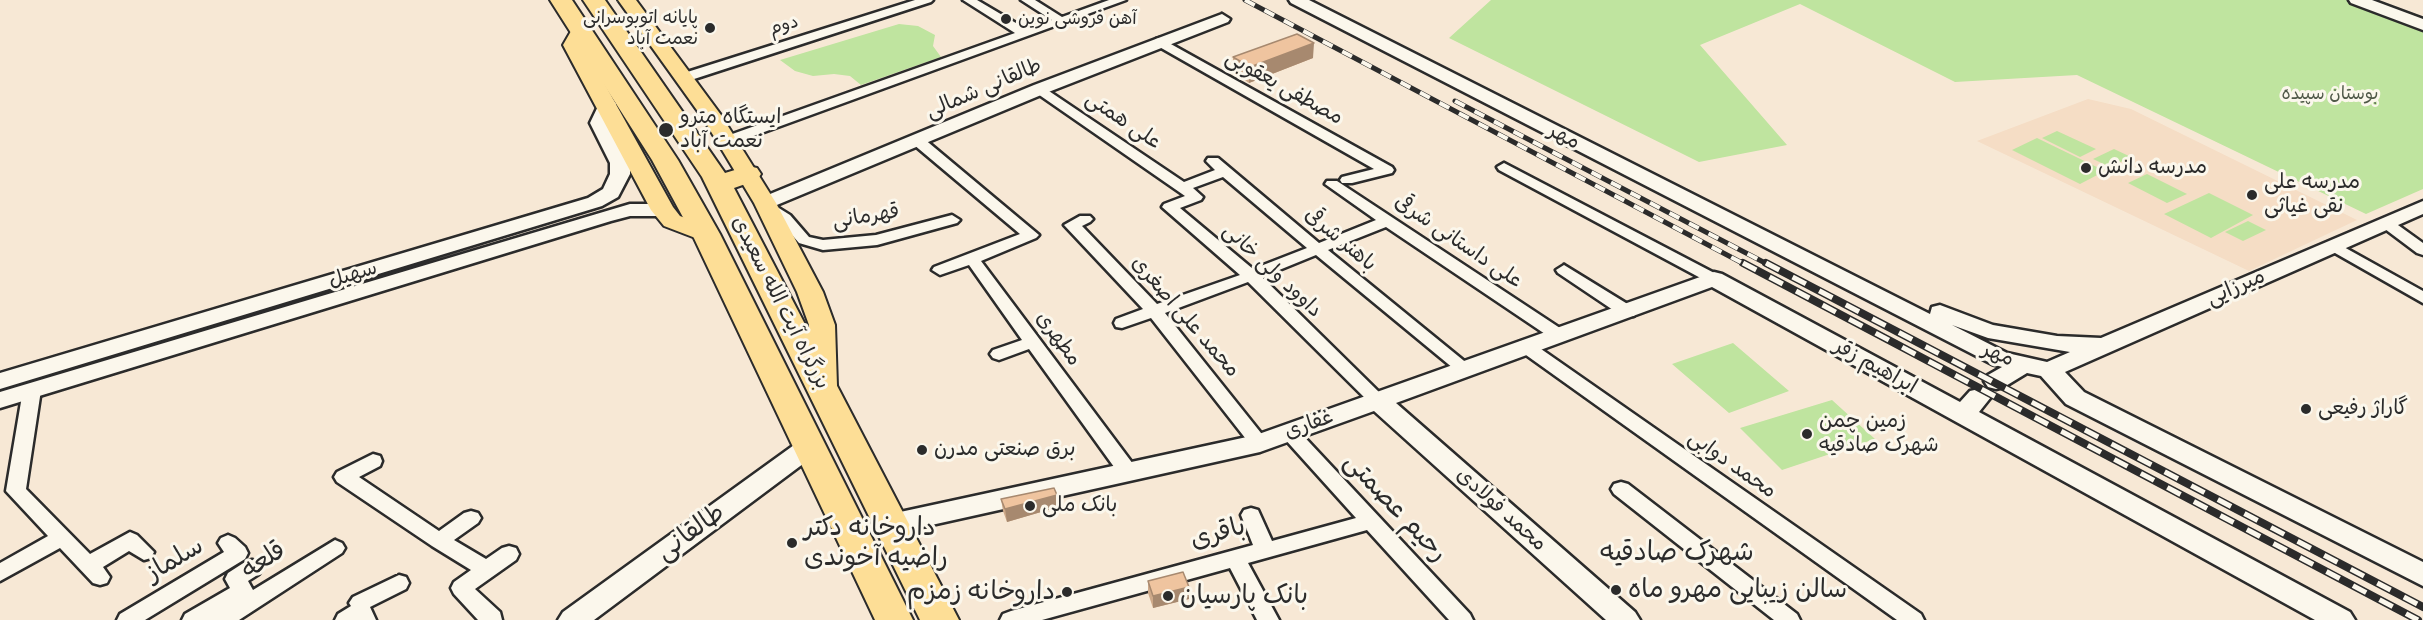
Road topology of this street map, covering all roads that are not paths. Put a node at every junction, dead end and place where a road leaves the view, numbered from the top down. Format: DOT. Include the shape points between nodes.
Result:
graph roads {
  1 [pos="561,0"];
  2 [pos="594,0"];
  3 [pos="627,0"];
  4 [pos="927,0"];
  5 [pos="969,0"];
  6 [pos="1027,0"];
  7 [pos="1086,0"];
  8 [pos="1120,0"];
  9 [pos="1297,0"];
  10 [pos="1318,0"];
  11 [pos="2357,0"];
  12 [pos="2379,0"];
  13 [pos="1099,8"];
  14 [pos="2423,17"];
  15 [pos="1222,19"];
  16 [pos="1061,21"];
  17 [pos="2423,25"];
  18 [pos="581,30"];
  19 [pos="1025,34"];
  20 [pos="1160,42"];
  21 [pos="686,77"];
  22 [pos="1040,89"];
  23 [pos="607,104"];
  24 [pos="729,140"];
  25 [pos="918,141"];
  26 [pos="1504,167"];
  27 [pos="748,174"];
  28 [pos="1339,182"];
  29 [pos="719,184"];
  30 [pos="1183,187"];
  31 [pos="765,203"];
  32 [pos="2423,207"];
  33 [pos="600,209"];
  34 [pos="663,210"];
  35 [pos="952,220"];
  36 [pos="1387,221"];
  37 [pos="1078,222"];
  38 [pos="2386,223"];
  39 [pos="706,234"];
  40 [pos="2333,246"];
  41 [pos="1316,248"];
  42 [pos="2423,250"];
  43 [pos="972,259"];
  44 [pos="940,270"];
  45 [pos="1564,270"];
  46 [pos="1251,276"];
  47 [pos="1714,279"];
  48 [pos="2423,298"];
  49 [pos="1154,311"];
  50 [pos="1628,312"];
  51 [pos="1940,312"];
  52 [pos="1122,323"];
  53 [pos="1560,336"];
  54 [pos="1032,342"];
  55 [pos="2106,345"];
  56 [pos="1525,346"];
  57 [pos="999,354"];
  58 [pos="2023,364"];
  59 [pos="1465,369"];
  60 [pos="2049,370"];
  61 [pos="0,381"];
  62 [pos="823,386"];
  63 [pos="32,390"];
  64 [pos="1979,398"];
  65 [pos="0,400"];
  66 [pos="1377,400"];
  67 [pos="1289,432"];
  68 [pos="1260,442"];
  69 [pos="810,446"];
  70 [pos="374,461"];
  71 [pos="1129,473"];
  72 [pos="1621,489"];
  73 [pos="1251,515"];
  74 [pos="471,518"];
  75 [pos="1371,521"];
  76 [pos="891,524"];
  77 [pos="63,537"];
  78 [pos="440,541"];
  79 [pos="228,543"];
  80 [pos="334,548"];
  81 [pos="1265,549"];
  82 [pos="144,552"];
  83 [pos="509,554"];
  84 [pos="1235,558"];
  85 [pos="252,568"];
  86 [pos="487,569"];
  87 [pos="0,573"];
  88 [pos="2423,575"];
  89 [pos="399,583"];
  90 [pos="225,613"];
  91 [pos="358,613"];
  92 [pos="128,620"];
  93 [pos="193,620"];
  94 [pos="489,620"];
  95 [pos="573,620"];
  96 [pos="894,620"];
  97 [pos="940,620"];
  98 [pos="1011,620"];
  99 [pos="1268,620"];
  100 [pos="1462,620"];
  101 [pos="1625,620"];
  102 [pos="1789,620"];
  103 [pos="1913,620"];
  104 [pos="2340,620"];
  1 -- 18 [label="highway, بزرگراه آیت الله سعیدی"];
  2 -- 29 [label="highway, بزرگراه آیت الله سعیدی"];
  3 -- 21 [label="main road"];
  4 -- 21 [label="street, دوم"];
  5 -- 19 [label="street"];
  6 -- 16 [label="street"];
  7 -- 13 [label="street"];
  8 -- 13 [label="street"];
  9 -- 58 [label="street, مهر" via="2000,359"];
  10 -- 51 [label="street, مهر"];
  11 -- 17 [label="street"];
  12 -- 14 [label="street"];
  13 -- 16 [label="street"];
  15 -- 20 [label="street, طالقانی شمالی"];
  16 -- 19 [label="street"];
  18 -- 23 [label="main road" via="573,45"];
  18 -- 39 [label="highway, بزرگراه آیت الله سعیدی" via="665,160"];
  19 -- 24 [label="street"];
  20 -- 22 [label="street, طالقانی شمالی"];
  20 -- 28 [label="street, مصطفی یعقوبی" via="1388,170"];
  21 -- 24 [label="main road"];
  22 -- 25 [label="street, طالقانی شمالی"];
  22 -- 30 [label="street, علی همتی"];
  23 -- 33 [label="street, سهیل" via="599,123 620,163 620,174"];
  23 -- 34 [label="main road"];
  24 -- 27 [label="main road"];
  25 -- 31 [label="street, طالقانی شمالی"];
  25 -- 43 [label="street" via="1031,235"];
  26 -- 47 [label="street, ابراهیم زقر"];
  27 -- 29 [label="highway"];
  27 -- 31 [label="main road"];
  28 -- 36 [label="street, علی داستانی شرقی"];
  29 -- 62 [label="highway, بزرگراه آیت الله سعیدی"];
  30 -- 41 [label="street, باهنر شرقی" via="1220,166"];
  30 -- 46 [label="street, داوود ولی خانی" via="1196,197 1169,207"];
  31 -- 35 [label="street, قهرمانی" via="804,240 823,245 877,240"];
  31 -- 62 [label="main road" via="810,292 822,326"];
  32 -- 38 [label="street, میرزایی"];
  33 -- 34 [label="street, سهیل"];
  33 -- 61 [label="street, سهیل"];
  33 -- 63 [label="street, سهیل"];
  34 -- 39 [label="main road" via="672,220"];
  36 -- 41 [label="street"];
  36 -- 53 [label="street, علی داستانی شرقی"];
  37 -- 49 [label="street, محمد علی اصغری"];
  38 -- 40 [label="street, میرزایی"];
  38 -- 42 [label="street"];
  39 -- 69 [label="highway, بزرگراه آیت الله سعیدی"];
  40 -- 48 [label="street"];
  40 -- 55 [label="street, میرزایی"];
  41 -- 46 [label="street"];
  41 -- 59 [label="street, باهنر شرقی"];
  43 -- 44 [label="street"];
  43 -- 54 [label="street, مطهری"];
  45 -- 50 [label="street"];
  46 -- 49 [label="street"];
  46 -- 66 [label="street, داوود ولی خانی"];
  47 -- 50 [label="street, غفاری"];
  47 -- 64 [label="street, ابراهیم زقر"];
  49 -- 52 [label="street"];
  49 -- 68 [label="street, محمد علی اصغری"];
  50 -- 53 [label="street, غفاری"];
  51 -- 55 [label="street" via="1988,331 2013,336 2057,344"];
  51 -- 58 [label="street, مهر" via="2011,350"];
  53 -- 56 [label="street, غفاری"];
  54 -- 57 [label="street"];
  54 -- 71 [label="street, مطهری"];
  55 -- 60 [label="street, میرزایی"];
  56 -- 59 [label="street, غفاری"];
  56 -- 103 [label="street, محمد دوابی"];
  58 -- 60 [label="street"];
  58 -- 64 [label="street"];
  59 -- 66 [label="street, غفاری"];
  60 -- 88 [label="street" via="2075,398"];
  62 -- 76 [label="highway, بزرگراه آیت الله سعیدی"];
  63 -- 65 [label="street, سهیل"];
  63 -- 77 [label="street" via="16,491"];
  64 -- 104 [label="street, ابراهیم زقر"];
  66 -- 67 [label="street, غفاری"];
  66 -- 101 [label="street, محمد فولادی"];
  67 -- 68 [label="street, غفاری"];
  67 -- 75 [label="street, رحیم عصمتی"];
  68 -- 71 [label="street, غفاری"];
  69 -- 95 [label="street, طالقانی"];
  69 -- 96 [label="highway, بزرگراه آیت الله سعیدی"];
  70 -- 78 [label="street" via="344,477"];
  71 -- 76 [label="street, غفاری"];
  72 -- 102 [label="street"];
  73 -- 81 [label="street"];
  74 -- 78 [label="street"];
  75 -- 81 [label="street, باقری"];
  75 -- 100 [label="street, رحیم عصمتی"];
  76 -- 97 [label="highway, بزرگراه آیت الله سعیدی"];
  77 -- 82 [label="street" via="93,571 130,540"];
  77 -- 87 [label="street"];
  78 -- 86 [label="street"];
  79 -- 92 [label="street, سلماز" via="238,553"];
  80 -- 90 [label="street, قلعه"];
  81 -- 84 [label="street, باقری"];
  83 -- 86 [label="street"];
  84 -- 98 [label="street, باقری"];
  84 -- 99 [label="street"];
  85 -- 90 [label="street" via="235,579 243,590"];
  86 -- 94 [label="street" via="461,588 492,618"];
  89 -- 91 [label="street"];
  90 -- 93 [label="street"];
}
